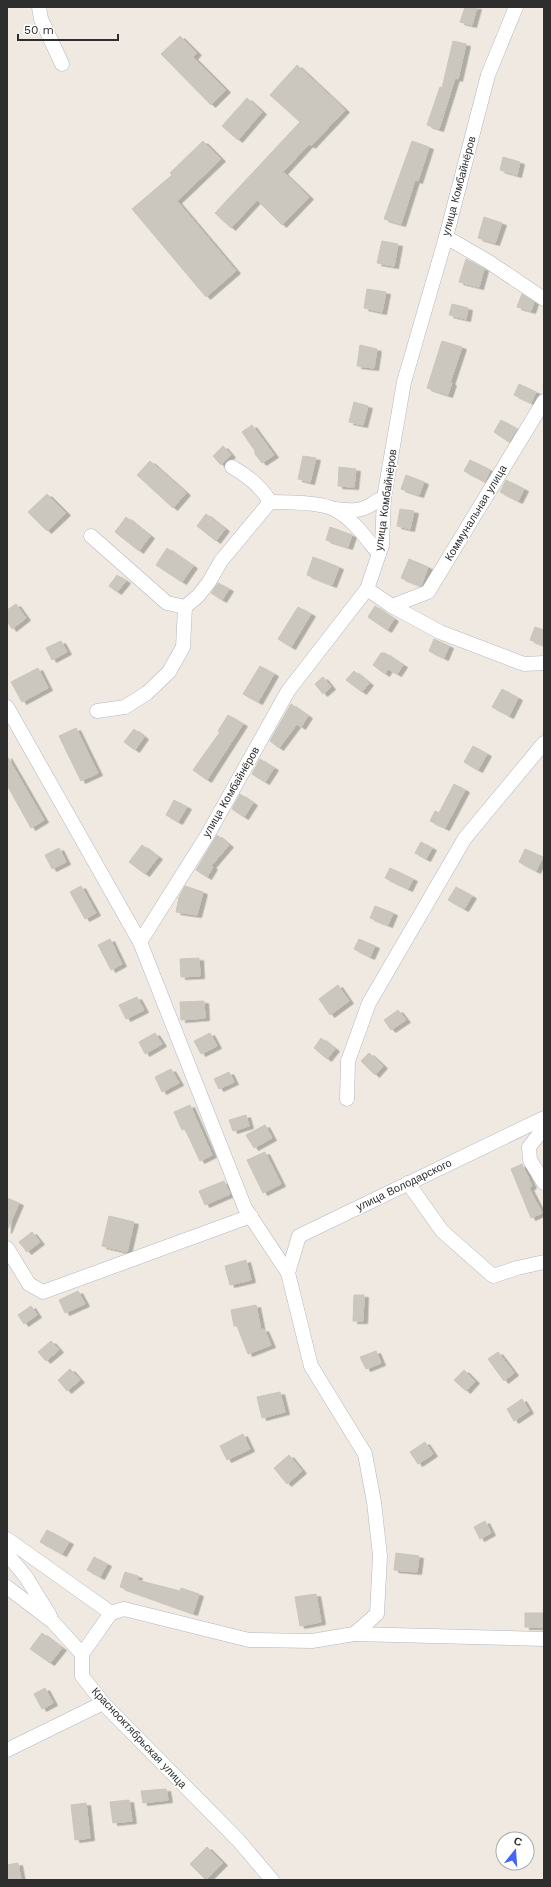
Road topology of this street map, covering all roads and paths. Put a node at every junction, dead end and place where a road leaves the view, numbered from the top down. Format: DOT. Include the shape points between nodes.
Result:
graph roads {
  1 [pos="39,7"];
  2 [pos="516,7"];
  3 [pos="62,64"];
  4 [pos="446,237"];
  5 [pos="544,299"];
  6 [pos="544,401"];
  7 [pos="232,468"];
  8 [pos="384,498"];
  9 [pos="270,502"];
  10 [pos="333,508"];
  11 [pos="91,536"];
  12 [pos="379,554"];
  13 [pos="367,589"];
  14 [pos="392,606"];
  15 [pos="185,608"];
  16 [pos="544,663"];
  17 [pos="7,707"];
  18 [pos="97,711"];
  19 [pos="544,743"];
  20 [pos="140,942"];
  21 [pos="348,1099"];
  22 [pos="544,1118"];
  23 [pos="544,1128"];
  24 [pos="408,1183"];
  25 [pos="544,1183"];
  26 [pos="251,1216"];
  27 [pos="7,1248"];
  28 [pos="544,1262"];
  29 [pos="288,1273"];
  30 [pos="7,1539"];
  31 [pos="7,1554"];
  32 [pos="7,1587"];
  33 [pos="111,1613"];
  34 [pos="53,1622"];
  35 [pos="354,1634"];
  36 [pos="544,1639"];
  37 [pos="82,1654"];
  38 [pos="103,1703"];
  39 [pos="7,1750"];
  40 [pos="272,1880"];
  1 -- 3 [label="street" via="41,19"];
  2 -- 4 [label="street, улица Комбайнёров" via="488,75"];
  4 -- 5 [label="street"];
  4 -- 8 [label="street, улица Комбайнёров" via="404,382"];
  6 -- 14 [label="street, Коммунальная улица" via="428,592"];
  7 -- 9 [label="street" via="246,475 264,490"];
  8 -- 10 [label="street" via="356,511"];
  8 -- 12 [label="street, улица Комбайнёров" via="382,546"];
  9 -- 10 [label="street"];
  9 -- 15 [label="street" via="221,561 198,596"];
  10 -- 12 [label="street" via="365,536"];
  11 -- 15 [label="street" via="167,603"];
  12 -- 13 [label="street, улица Комбайнёров"];
  13 -- 14 [label="street"];
  13 -- 20 [label="street, улица Комбайнёров" via="288,691 208,834"];
  14 -- 16 [label="street" via="440,632 524,664"];
  15 -- 18 [label="street" via="183,647 169,672 147,693 125,707"];
  17 -- 20 [label="street"];
  19 -- 21 [label="street" via="465,838 369,1003 348,1061"];
  20 -- 26 [label="street" via="242,1201"];
  22 -- 24 [label="street, улица Володарского"];
  23 -- 25 [label="street" via="529,1147 530,1160"];
  24 -- 28 [label="street" via="442,1231 493,1276"];
  24 -- 29 [label="street, улица Володарского" via="299,1236"];
  26 -- 27 [label="street" via="43,1292 29,1284"];
  26 -- 29 [label="street"];
  29 -- 35 [label="street" via="311,1366 366,1454 380,1556 377,1614"];
  30 -- 33 [label="street"];
  31 -- 34 [label="street" via="26,1576"];
  32 -- 34 [label="street"];
  33 -- 35 [label="street" via="124,1609 249,1640 312,1641"];
  33 -- 37 [label="street"];
  34 -- 37 [label="street"];
  35 -- 36 [label="street"];
  37 -- 38 [label="street, Краснооктябрьская улица" via="82,1676"];
  38 -- 39 [label="street"];
  38 -- 40 [label="street, Краснооктябрьская улица" via="239,1841"];
}
